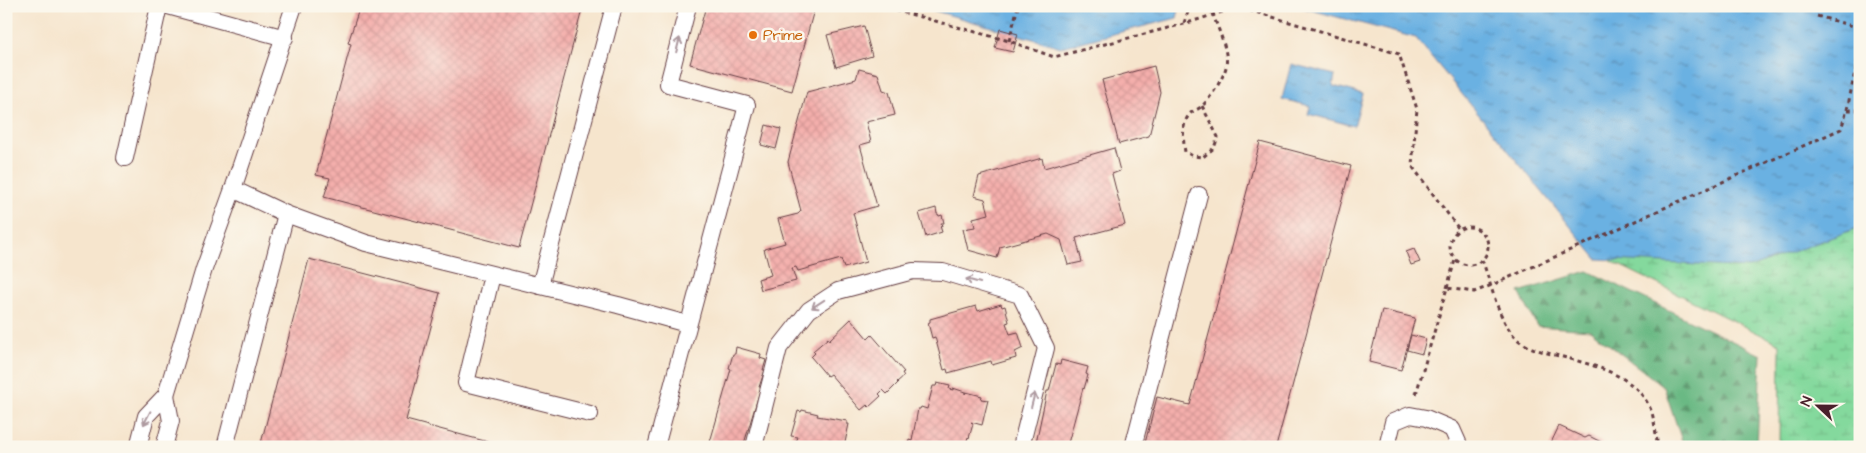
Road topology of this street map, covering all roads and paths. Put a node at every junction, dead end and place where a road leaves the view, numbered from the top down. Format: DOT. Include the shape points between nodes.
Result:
graph roads {
  1 [pos="159,6"];
  2 [pos="168,6"];
  3 [pos="294,6"];
  4 [pos="614,6"];
  5 [pos="688,6"];
  6 [pos="880,6"];
  7 [pos="1018,6"];
  8 [pos="1190,6"];
  9 [pos="1213,14"];
  10 [pos="1817,16"];
  11 [pos="1184,24"];
  12 [pos="1860,28"];
  13 [pos="285,38"];
  14 [pos="1009,41"];
  15 [pos="1860,48"];
  16 [pos="1202,106"];
  17 [pos="1847,110"];
  18 [pos="1860,110"];
  19 [pos="125,158"];
  20 [pos="233,189"];
  21 [pos="1199,194"];
  22 [pos="286,214"];
  23 [pos="1459,229"];
  24 [pos="1455,260"];
  25 [pos="1482,260"];
  26 [pos="492,275"];
  27 [pos="1492,285"];
  28 [pos="540,286"];
  29 [pos="1447,288"];
  30 [pos="687,324"];
  31 [pos="166,395"];
  32 [pos="590,414"];
  33 [pos="1410,415"];
  34 [pos="138,447"];
  35 [pos="164,447"];
  36 [pos="224,447"];
  37 [pos="656,447"];
  38 [pos="754,447"];
  39 [pos="1021,447"];
  40 [pos="1133,447"];
  41 [pos="1387,447"];
  42 [pos="1460,447"];
  43 [pos="1658,447"];
  1 -- 19 [label="lane"];
  2 -- 13 [label="lane"];
  3 -- 13 [label="lane"];
  4 -- 28 [label="lane"];
  30 -- 5 [label="lane, one-way" via="747,105 668,84"];
  6 -- 14 [label="path"];
  7 -- 14 [label="path"];
  8 -- 11 [label="path"];
  9 -- 11 [label="path"];
  9 -- 16 [label="path" via="1226,54 1226,68 1216,89"];
  9 -- 23 [label="path" via="1238,7 1399,54 1417,109 1412,166"];
  10 -- 12 [label="path"];
  11 -- 14 [label="path" via="1054,57"];
  13 -- 20 [label="lane"];
  15 -- 17 [label="path"];
  16 -- 16 [label="path" via="1218,137 1214,148 1203,157 1185,152 1182,138 1191,113"];
  17 -- 18 [label="path"];
  17 -- 27 [label="path" via="1841,129"];
  20 -- 22 [label="lane"];
  20 -- 31 [label="lane" via="204,269"];
  21 -- 40 [label="lane"];
  22 -- 26 [label="lane" via="366,243"];
  22 -- 36 [label="lane"];
  23 -- 24 [label="path" via="1449,246"];
  23 -- 25 [label="path" via="1469,226 1484,233 1488,247"];
  24 -- 25 [label="path" via="1467,265"];
  24 -- 29 [label="path"];
  25 -- 27 [label="path"];
  26 -- 28 [label="lane"];
  26 -- 32 [label="lane" via="466,383"];
  27 -- 29 [label="path" via="1474,292"];
  27 -- 43 [label="path" via="1492,293 1510,329 1528,346 1604,368 1636,389 1652,412"];
  28 -- 30 [label="lane"];
  29 -- 33 [label="path"];
  30 -- 37 [label="lane"];
  31 -- 34 [label="lane, one-way" via="146,416"];
  31 -- 35 [label="lane" via="171,422"];
  33 -- 41 [label="lane" via="1393,422"];
  33 -- 42 [label="lane" via="1452,429"];
  39 -- 38 [label="lane, one-way" via="1046,348 1020,295 943,272 913,271 838,291 809,310 779,348"];
}
